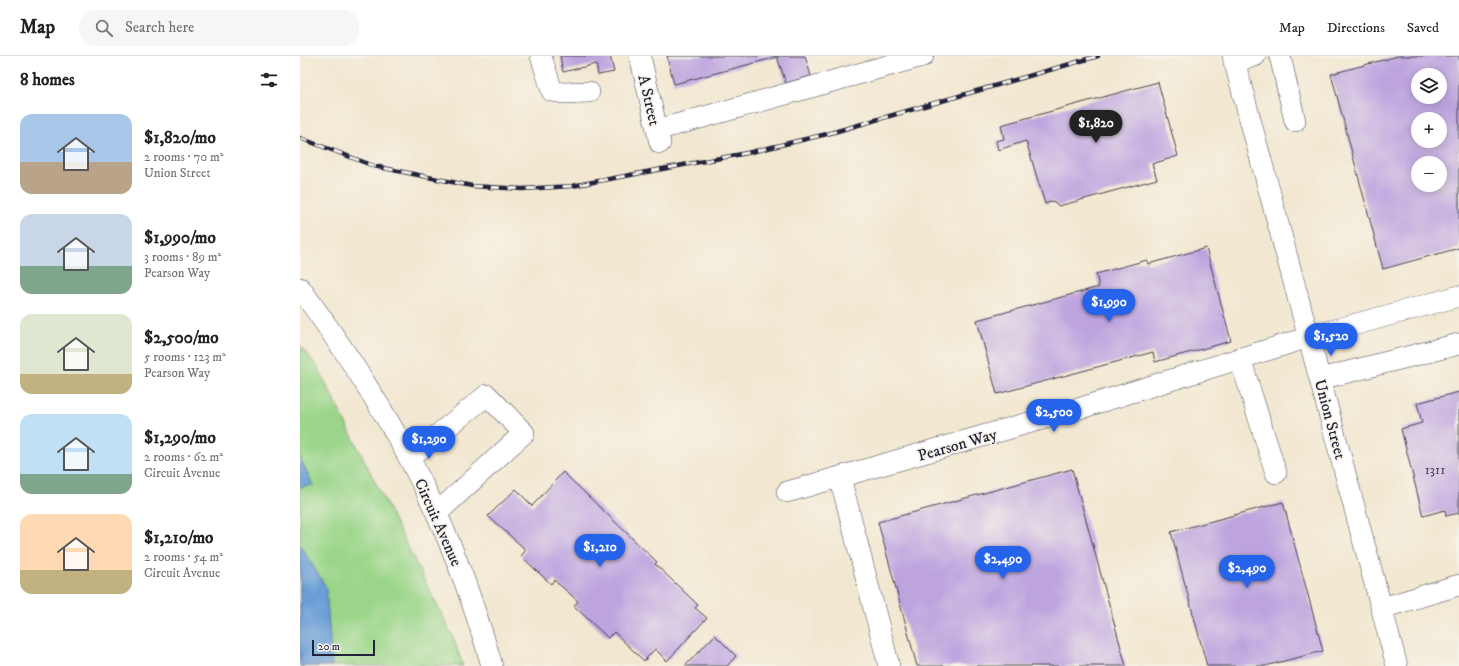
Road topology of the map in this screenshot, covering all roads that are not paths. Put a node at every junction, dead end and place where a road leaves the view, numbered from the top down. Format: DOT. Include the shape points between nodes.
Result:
graph roads {
  1 [pos="541,56"];
  2 [pos="640,56"];
  3 [pos="923,56"];
  4 [pos="1255,56"];
  5 [pos="1280,56"];
  6 [pos="1234,59"];
  7 [pos="589,92"];
  8 [pos="1295,121"];
  9 [pos="300,288"];
  10 [pos="1459,296"];
  11 [pos="1309,337"];
  12 [pos="1459,344"];
  13 [pos="1240,358"];
  14 [pos="1320,379"];
  15 [pos="409,458"];
  16 [pos="1276,473"];
  17 [pos="840,477"];
  18 [pos="787,492"];
  19 [pos="437,513"];
  20 [pos="1459,585"];
  21 [pos="1382,608"];
  22 [pos="492,666"];
  23 [pos="889,666"];
  24 [pos="1397,666"];
  1 -- 7 [label="street" via="552,91 563,94"];
  2 -- 3 [label="street, A Street" via="659,137"];
  4 -- 6 [label="street"];
  5 -- 8 [label="street"];
  6 -- 11 [label="street, Union Street"];
  9 -- 15 [label="street, Circuit Avenue" via="363,380"];
  10 -- 11 [label="street, Pearson Way"];
  11 -- 13 [label="street, Pearson Way"];
  11 -- 14 [label="street, Union Street"];
  12 -- 14 [label="street"];
  13 -- 16 [label="street"];
  13 -- 17 [label="street, Pearson Way" via="1084,407"];
  14 -- 21 [label="street, Union Street"];
  15 -- 19 [label="street, Circuit Avenue"];
  15 -- 19 [label="street" via="487,395 524,433"];
  17 -- 18 [label="street, Pearson Way"];
  17 -- 23 [label="street"];
  19 -- 22 [label="street, Circuit Avenue" via="476,613"];
  20 -- 21 [label="street"];
  21 -- 24 [label="street, Union Street"];
}
